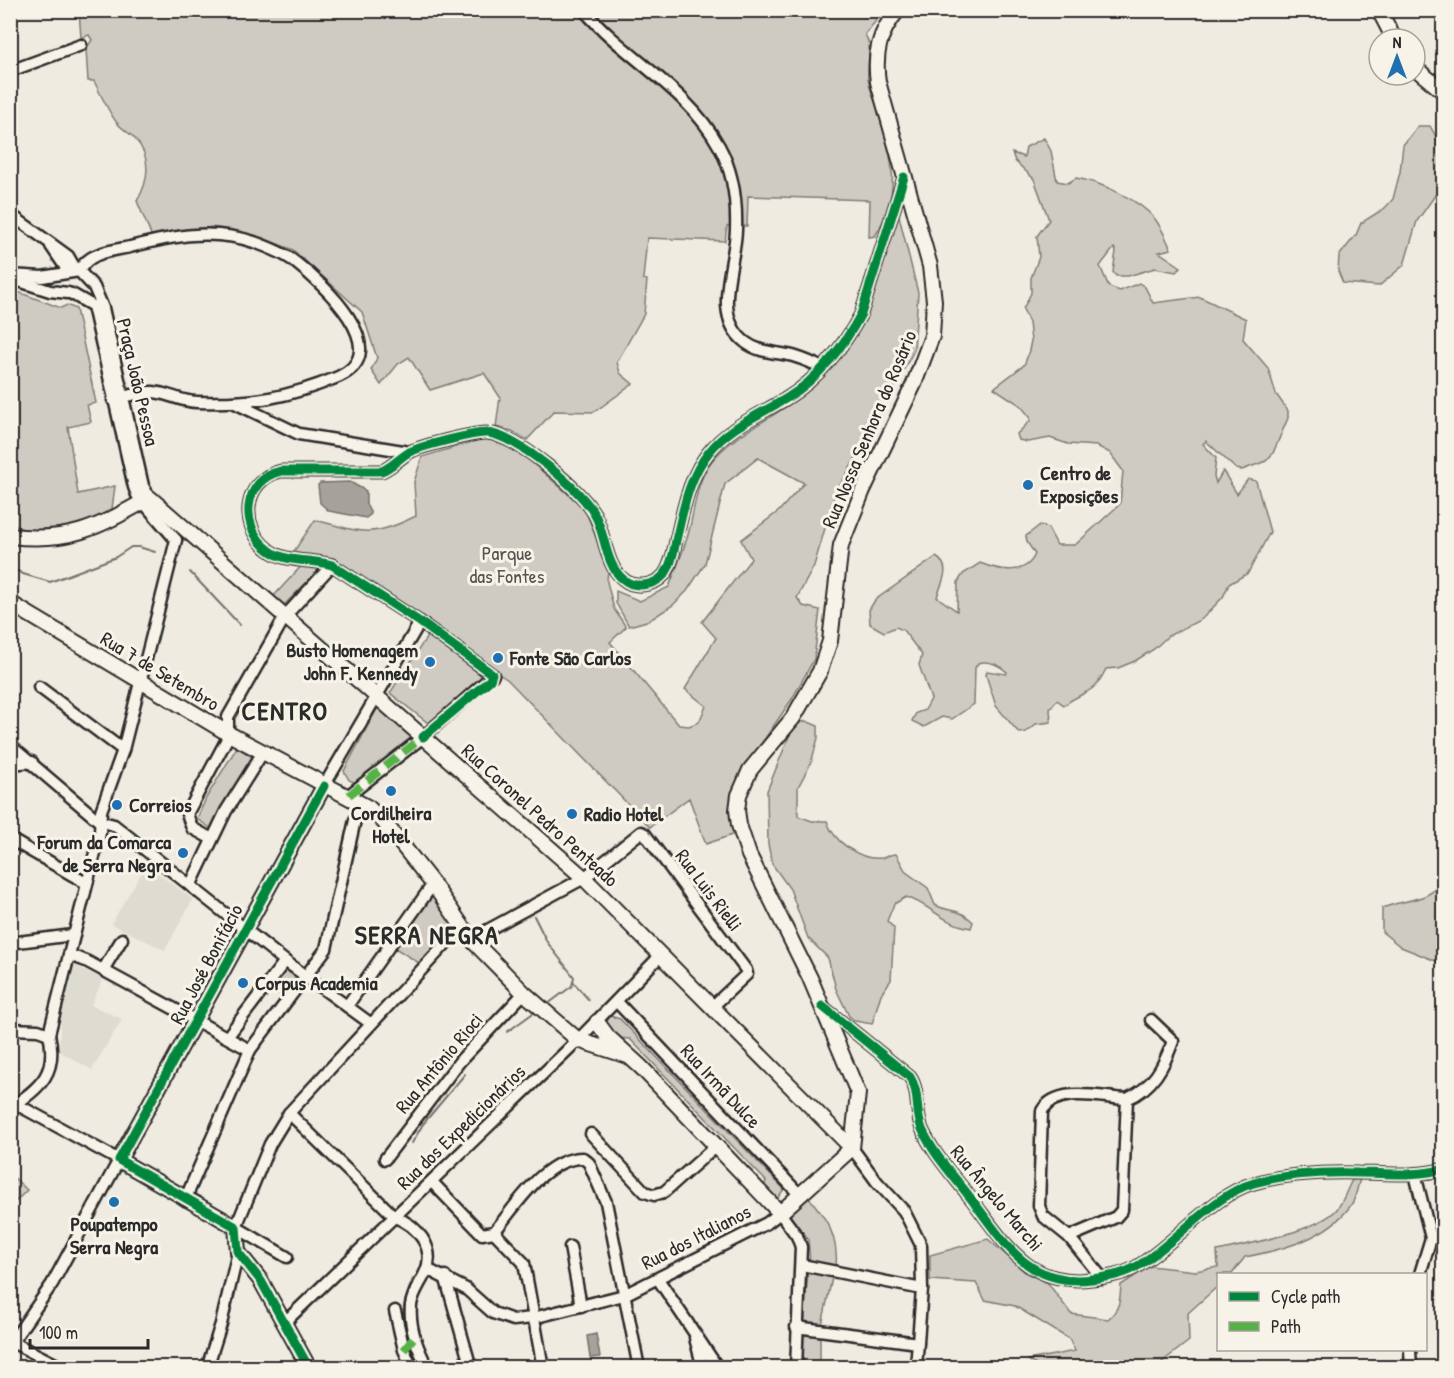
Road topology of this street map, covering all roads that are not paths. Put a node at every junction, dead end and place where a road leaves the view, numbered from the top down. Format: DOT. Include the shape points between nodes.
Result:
graph roads {
  1 [pos="584,10"];
  2 [pos="898,10"];
  3 [pos="1379,10"];
  4 [pos="1388,27"];
  5 [pos="81,45"];
  6 [pos="10,71"];
  7 [pos="1427,78"];
  8 [pos="1443,92"];
  9 [pos="904,177"];
  10 [pos="10,214"];
  11 [pos="49,243"];
  12 [pos="56,256"];
  13 [pos="75,272"];
  14 [pos="10,276"];
  15 [pos="46,277"];
  16 [pos="70,293"];
  17 [pos="822,369"];
  18 [pos="118,399"];
  19 [pos="233,402"];
  20 [pos="409,452"];
  21 [pos="147,500"];
  22 [pos="186,528"];
  23 [pos="10,529"];
  24 [pos="17,537"];
  25 [pos="176,540"];
  26 [pos="332,565"];
  27 [pos="10,603"];
  28 [pos="286,615"];
  29 [pos="420,622"];
  30 [pos="140,682"];
  31 [pos="39,687"];
  32 [pos="376,696"];
  33 [pos="229,734"];
  34 [pos="423,737"];
  35 [pos="12,747"];
  36 [pos="123,750"];
  37 [pos="263,752"];
  38 [pos="32,762"];
  39 [pos="10,765"];
  40 [pos="324,786"];
  41 [pos="349,795"];
  42 [pos="369,808"];
  43 [pos="99,821"];
  44 [pos="10,839"];
  45 [pos="212,839"];
  46 [pos="584,878"];
  47 [pos="86,883"];
  48 [pos="190,884"];
  49 [pos="433,884"];
  50 [pos="462,926"];
  51 [pos="245,929"];
  52 [pos="73,935"];
  53 [pos="122,939"];
  54 [pos="471,939"];
  55 [pos="10,943"];
  56 [pos="69,955"];
  57 [pos="661,955"];
  58 [pos="285,961"];
  59 [pos="103,970"];
  60 [pos="307,976"];
  61 [pos="524,993"];
  62 [pos="617,1002"];
  63 [pos="347,1006"];
  64 [pos="713,1006"];
  65 [pos="822,1006"];
  66 [pos="196,1020"];
  67 [pos="1151,1020"];
  68 [pos="597,1022"];
  69 [pos="370,1023"];
  70 [pos="10,1029"];
  71 [pos="49,1034"];
  72 [pos="228,1036"];
  73 [pos="578,1040"];
  74 [pos="250,1050"];
  75 [pos="628,1056"];
  76 [pos="1127,1099"];
  77 [pos="13,1106"];
  78 [pos="289,1113"];
  79 [pos="591,1134"];
  80 [pos="716,1146"];
  81 [pos="852,1148"];
  82 [pos="385,1159"];
  83 [pos="119,1160"];
  84 [pos="1443,1169"];
  85 [pos="1415,1174"];
  86 [pos="432,1182"];
  87 [pos="799,1194"];
  88 [pos="186,1200"];
  89 [pos="780,1213"];
  90 [pos="395,1216"];
  91 [pos="236,1227"];
  92 [pos="494,1232"];
  93 [pos="1069,1237"];
  94 [pos="570,1247"];
  95 [pos="238,1252"];
  96 [pos="287,1257"];
  97 [pos="802,1265"];
  98 [pos="427,1269"];
  99 [pos="1421,1273"];
  100 [pos="445,1276"];
  101 [pos="1102,1278"];
  102 [pos="658,1279"];
  103 [pos="922,1289"];
  104 [pos="624,1295"];
  105 [pos="581,1306"];
  106 [pos="395,1311"];
  107 [pos="533,1318"];
  108 [pos="285,1322"];
  109 [pos="796,1326"];
  110 [pos="694,1332"];
  111 [pos="918,1343"];
  112 [pos="11,1344"];
  113 [pos="409,1344"];
  114 [pos="1410,1351"];
  115 [pos="63,1368"];
  116 [pos="207,1368"];
  117 [pos="309,1368"];
  118 [pos="412,1368"];
  119 [pos="428,1368"];
  120 [pos="471,1368"];
  121 [pos="543,1368"];
  122 [pos="639,1368"];
  123 [pos="703,1368"];
  124 [pos="718,1368"];
  125 [pos="796,1368"];
  126 [pos="916,1368"];
  127 [pos="1411,1368"];
  1 -- 17 [label="street" via="681,97 720,147 735,194 737,228 727,309 735,332 756,348"];
  2 -- 9 [label="main road, Rua Nossa Senhora do Rosário" via="881,38 875,62"];
  3 -- 4 [label="main road"];
  5 -- 6 [label="street"];
  7 -- 8 [label="main road"];
  9 -- 17 [label="street" via="861,314"];
  9 -- 65 [label="main road, Rua Nossa Senhora do Rosário" via="933,285 932,336 841,545 831,635 820,671 793,718 750,770 737,810 749,855"];
  10 -- 11 [label="street"];
  11 -- 12 [label="street"];
  11 -- 13 [label="street" via="68,256"];
  12 -- 13 [label="street"];
  12 -- 15 [label="street"];
  13 -- 15 [label="street"];
  13 -- 16 [label="street" via="62,284"];
  13 -- 16 [label="street" via="83,289"];
  13 -- 18 [label="street, Praça João Pessoa" via="100,298"];
  13 -- 19 [label="street" via="90,256 184,234 217,234 253,242 295,262 343,309 359,336 361,352 354,365 338,377 281,398"];
  14 -- 15 [label="street"];
  14 -- 16 [label="street" via="50,291"];
  16 -- 18 [label="street, Praça João Pessoa" via="93,306"];
  17 -- 20 [label="street" via="788,397 736,427 709,452 687,494 668,569 662,577 647,584 622,579 590,506 516,443 495,434 479,433"];
  18 -- 19 [label="street" via="153,392 185,402"];
  18 -- 21 [label="street, Praça João Pessoa" via="132,480"];
  19 -- 20 [label="street" via="299,434"];
  20 -- 26 [label="street" via="382,471 281,471 262,478 253,489 249,497 252,524 270,551 282,557"];
  21 -- 22 [label="main road, Rua Coronel Pedro Penteado"];
  21 -- 24 [label="main road" via="83,533"];
  21 -- 25 [label="street"];
  22 -- 25 [label="street"];
  22 -- 28 [label="main road, Rua Coronel Pedro Penteado"];
  23 -- 24 [label="main road"];
  25 -- 30 [label="street"];
  26 -- 28 [label="street"];
  26 -- 29 [label="street"];
  27 -- 30 [label="main road, Rua 7 de Setembro"];
  28 -- 32 [label="main road, Rua Coronel Pedro Penteado"];
  28 -- 33 [label="street" via="228,717"];
  29 -- 32 [label="street"];
  29 -- 34 [label="street" via="491,673 490,680"];
  30 -- 33 [label="main road, Rua 7 de Setembro"];
  30 -- 36 [label="street"];
  31 -- 36 [label="street"];
  32 -- 34 [label="main road, Rua Coronel Pedro Penteado"];
  32 -- 40 [label="street"];
  33 -- 37 [label="main road, Rua 7 de Setembro"];
  33 -- 45 [label="street" via="187,814 192,828"];
  34 -- 41 [label="street"];
  34 -- 46 [label="main road, Rua Coronel Pedro Penteado"];
  35 -- 38 [label="street"];
  36 -- 43 [label="street"];
  37 -- 40 [label="main road, Rua 7 de Setembro"];
  37 -- 45 [label="street"];
  38 -- 39 [label="street"];
  38 -- 43 [label="street"];
  40 -- 41 [label="main road, Rua 7 de Setembro"];
  40 -- 51 [label="main road, Rua José Bonifácio"];
  41 -- 42 [label="main road, Rua 7 de Setembro"];
  42 -- 49 [label="main road, Rua 7 de Setembro"];
  42 -- 60 [label="street" via="355,820 329,940"];
  43 -- 47 [label="street" via="100,833"];
  43 -- 48 [label="street" via="114,825"];
  44 -- 47 [label="street"];
  45 -- 48 [label="street"];
  46 -- 54 [label="street"];
  46 -- 57 [label="main road, Rua Coronel Pedro Penteado"];
  46 -- 64 [label="street, Rua Luis Rielli" via="639,833 645,834 745,968 747,974"];
  47 -- 52 [label="street"];
  48 -- 51 [label="street"];
  49 -- 50 [label="main road, Rua 7 de Setembro"];
  49 -- 63 [label="street"];
  50 -- 54 [label="main road, Rua 7 de Setembro"];
  50 -- 69 [label="street"];
  51 -- 58 [label="street"];
  51 -- 66 [label="main road, Rua José Bonifácio"];
  52 -- 55 [label="street"];
  52 -- 56 [label="street"];
  53 -- 59 [label="street"];
  54 -- 61 [label="main road, Rua 7 de Setembro"];
  56 -- 59 [label="street"];
  56 -- 71 [label="street"];
  57 -- 62 [label="street, Rua dos Expedicionários"];
  57 -- 64 [label="main road, Rua Coronel Pedro Penteado"];
  58 -- 60 [label="street"];
  58 -- 72 [label="street"];
  59 -- 66 [label="street"];
  60 -- 63 [label="street"];
  60 -- 74 [label="street"];
  61 -- 73 [label="main road, Rua 7 de Setembro"];
  61 -- 82 [label="street, Rua Antônio Rioci" via="459,1061"];
  62 -- 68 [label="street, Rua dos Expedicionários"];
  62 -- 87 [label="street, Rua Irmã Dulce"];
  63 -- 69 [label="street"];
  64 -- 81 [label="main road, Rua Coronel Pedro Penteado"];
  65 -- 81 [label="main road, Rua Nossa Senhora do Rosário" via="858,1093"];
  65 -- 101 [label="street, Rua Ângelo Marchi" via="910,1077 926,1136 1011,1249 1043,1275 1075,1281"];
  66 -- 72 [label="street"];
  66 -- 83 [label="main road, Rua José Bonifácio"];
  67 -- 76 [label="street" via="1173,1041 1163,1069 1140,1094"];
  68 -- 73 [label="street, Rua dos Expedicionários"];
  68 -- 75 [label="main road"];
  69 -- 78 [label="street"];
  70 -- 71 [label="street"];
  71 -- 77 [label="street" via="53,1050 49,1072 42,1083"];
  72 -- 74 [label="street"];
  73 -- 75 [label="main road"];
  73 -- 86 [label="street, Rua dos Expedicionários"];
  74 -- 88 [label="street"];
  75 -- 80 [label="main road"];
  76 -- 93 [label="street" via="1122,1210 1116,1217"];
  76 -- 93 [label="street" via="1063,1096 1050,1100 1042,1111 1039,1206 1043,1216"];
  77 -- 83 [label="street"];
  78 -- 90 [label="street"];
  78 -- 91 [label="street" via="270,1144"];
  79 -- 80 [label="street" via="645,1192 654,1196 664,1192"];
  80 -- 89 [label="main road"];
  81 -- 87 [label="main road, Rua dos Italianos"];
  81 -- 103 [label="street" via="912,1223 921,1245"];
  83 -- 88 [label="main road"];
  83 -- 112 [label="street, Rua José Bonifácio" via="52,1284"];
  84 -- 85 [label="street, Rua Ângelo Marchi"];
  85 -- 99 [label="street" via="1431,1238"];
  85 -- 101 [label="street, Rua Ângelo Marchi" via="1324,1173 1254,1182 1229,1195 1134,1268"];
  86 -- 90 [label="street, Rua dos Expedicionários"];
  86 -- 92 [label="street" via="482,1234"];
  87 -- 89 [label="main road, Rua dos Italianos"];
  88 -- 91 [label="main road"];
  89 -- 97 [label="street" via="797,1236"];
  89 -- 102 [label="street, Rua dos Italianos"];
  90 -- 98 [label="street" via="425,1241"];
  90 -- 108 [label="street, Rua dos Expedicionários"];
  91 -- 95 [label="main road"];
  91 -- 96 [label="street"];
  92 -- 104 [label="street" via="542,1176 561,1161 583,1158 589,1163 606,1202"];
  92 -- 107 [label="street" via="524,1263"];
  93 -- 101 [label="street"];
  94 -- 105 [label="street"];
  95 -- 108 [label="main road"];
  95 -- 116 [label="street"];
  97 -- 103 [label="street"];
  97 -- 109 [label="street"];
  98 -- 100 [label="street, Rua dos Italianos"];
  98 -- 113 [label="street" via="411,1305"];
  100 -- 107 [label="street, Rua dos Italianos" via="493,1313 513,1320"];
  100 -- 120 [label="street"];
  102 -- 104 [label="street, Rua dos Italianos"];
  102 -- 110 [label="street"];
  103 -- 111 [label="street"];
  104 -- 105 [label="street, Rua dos Italianos"];
  104 -- 122 [label="street"];
  105 -- 107 [label="street, Rua dos Italianos"];
  106 -- 113 [label="street"];
  107 -- 121 [label="street"];
  108 -- 117 [label="main road"];
  109 -- 111 [label="street"];
  109 -- 125 [label="street"];
  110 -- 123 [label="street"];
  110 -- 124 [label="street"];
  111 -- 126 [label="street"];
  112 -- 115 [label="street"];
  113 -- 118 [label="street"];
  113 -- 119 [label="street"];
  114 -- 127 [label="street"];
}
